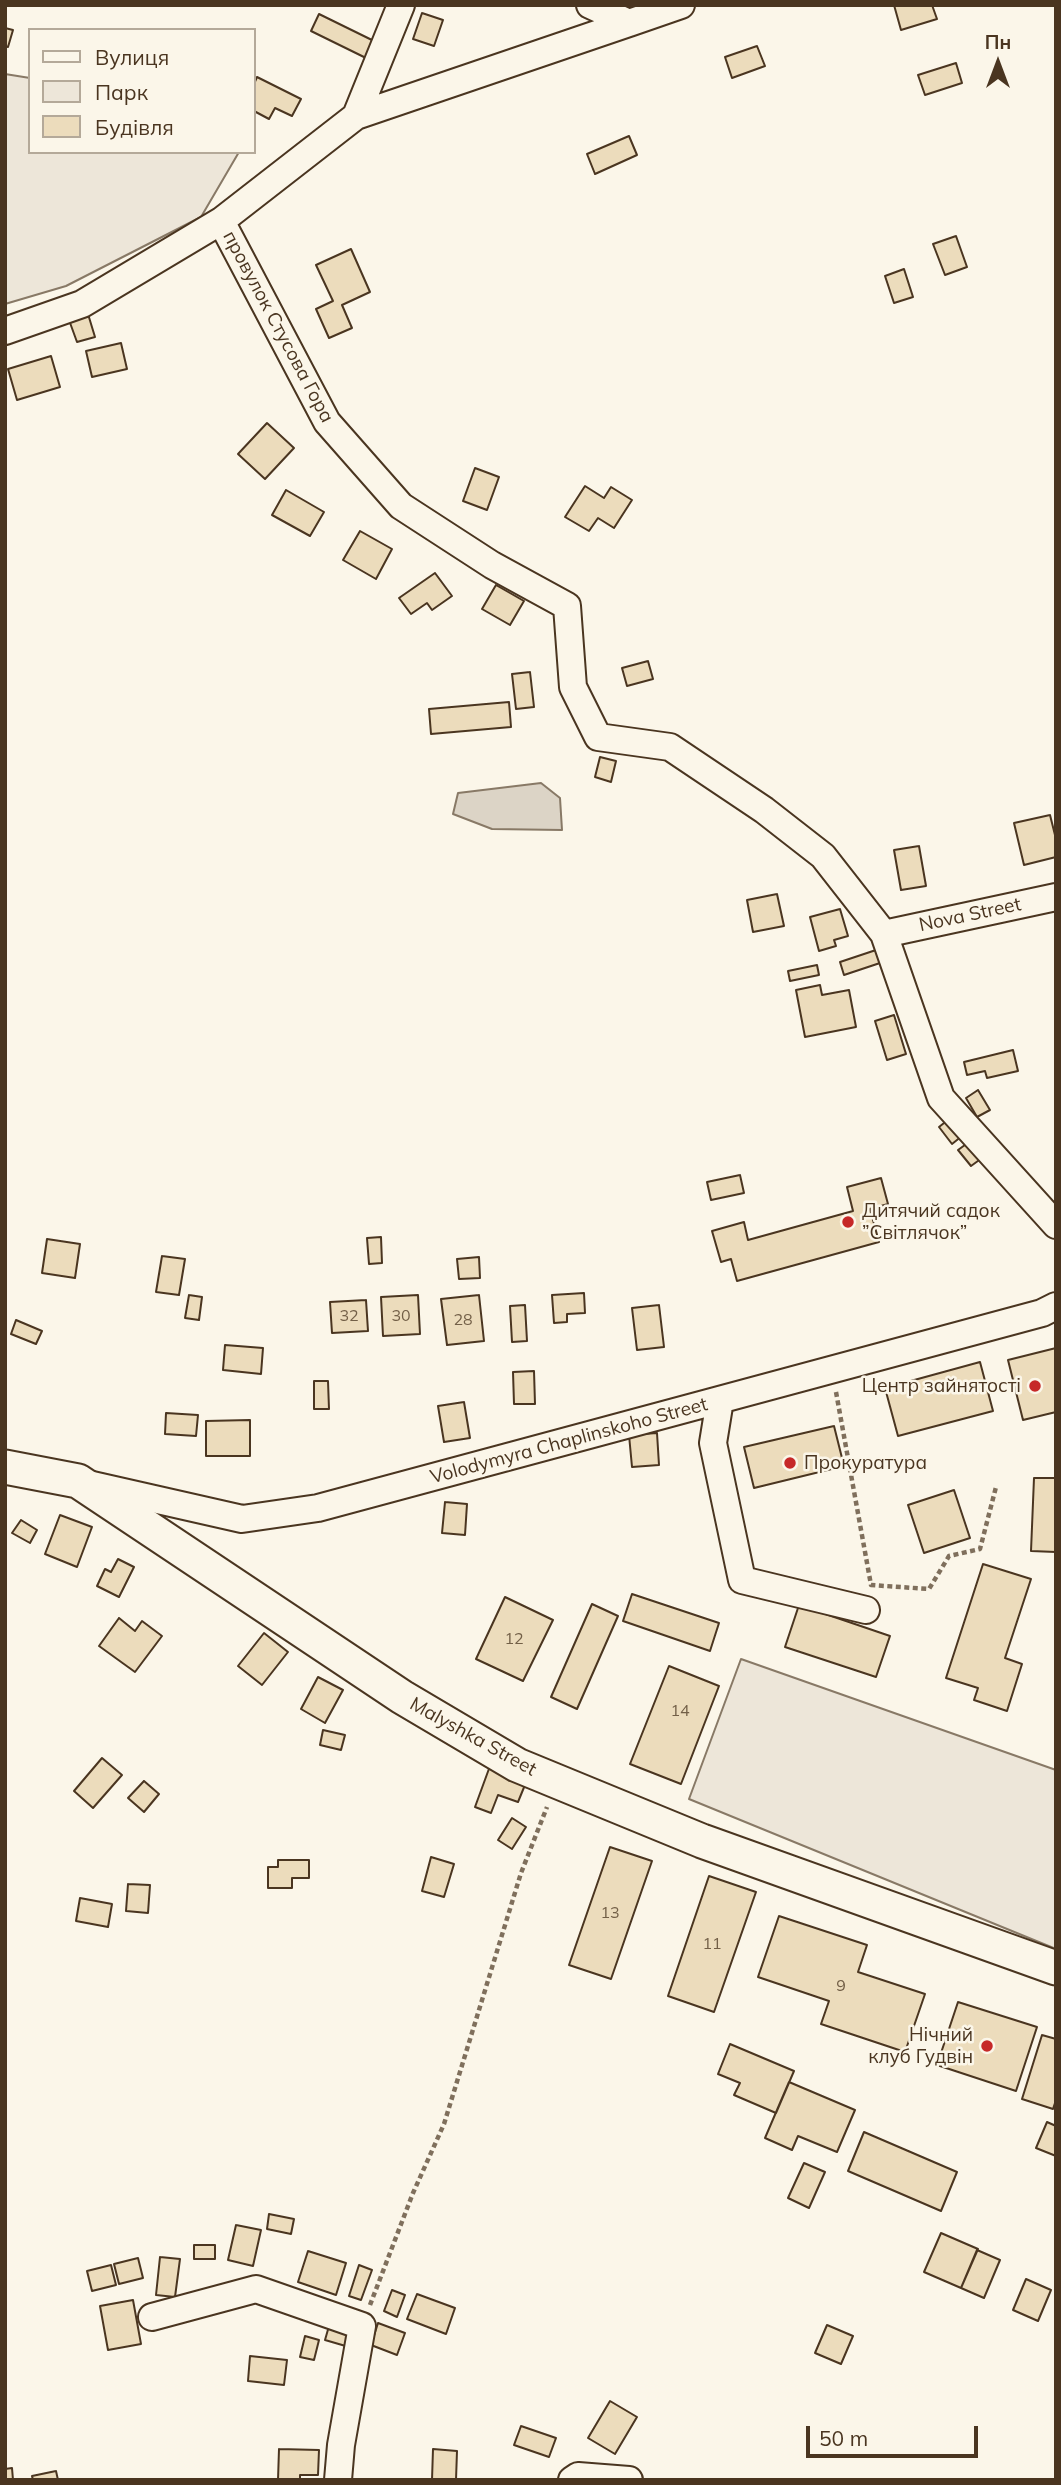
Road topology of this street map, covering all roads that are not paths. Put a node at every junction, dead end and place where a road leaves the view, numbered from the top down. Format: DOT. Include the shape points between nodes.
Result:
graph roads {
  1 [pos="401,5"];
  2 [pos="590,5"];
  3 [pos="681,5"];
  4 [pos="629,23"];
  5 [pos="356,116"];
  6 [pos="221,221"];
  7 [pos="5,331"];
  8 [pos="1056,897"];
  9 [pos="884,934"];
  10 [pos="1056,1225"];
  11 [pos="1056,1307"];
  12 [pos="720,1400"];
  13 [pos="5,1466"];
  14 [pos="78,1482"];
  15 [pos="866,1610"];
  16 [pos="1056,1968"];
  17 [pos="152,2318"];
  18 [pos="338,2480"];
  19 [pos="572,2480"];
  20 [pos="629,2480"];
  1 -- 5 [label="street"];
  2 -- 4 [label="street"];
  3 -- 4 [label="street"];
  4 -- 5 [label="street"];
  5 -- 6 [label="street"];
  6 -- 7 [label="street" via="82,304"];
  6 -- 9 [label="street, провулок Стусова Гора" via="327,422 401,506 492,565 567,606 573,687 598,737 670,747 764,810 823,856"];
  8 -- 9 [label="street, Nova Street"];
  9 -- 10 [label="street, провулок Стусова Гора" via="940,1098"];
  11 -- 12 [label="street, Volodymyra Chaplinskoho Street"];
  12 -- 14 [label="street, Volodymyra Chaplinskoho Street" via="318,1508 242,1520"];
  12 -- 15 [label="street" via="713,1443 743,1580"];
  13 -- 14 [label="main road, Malyshka Street"];
  14 -- 16 [label="main road, Malyshka Street" via="402,1698 517,1765 702,1841"];
  17 -- 18 [label="street" via="256,2289 362,2326"];
  19 -- 20 [label="street" via="578,2476"];
}
